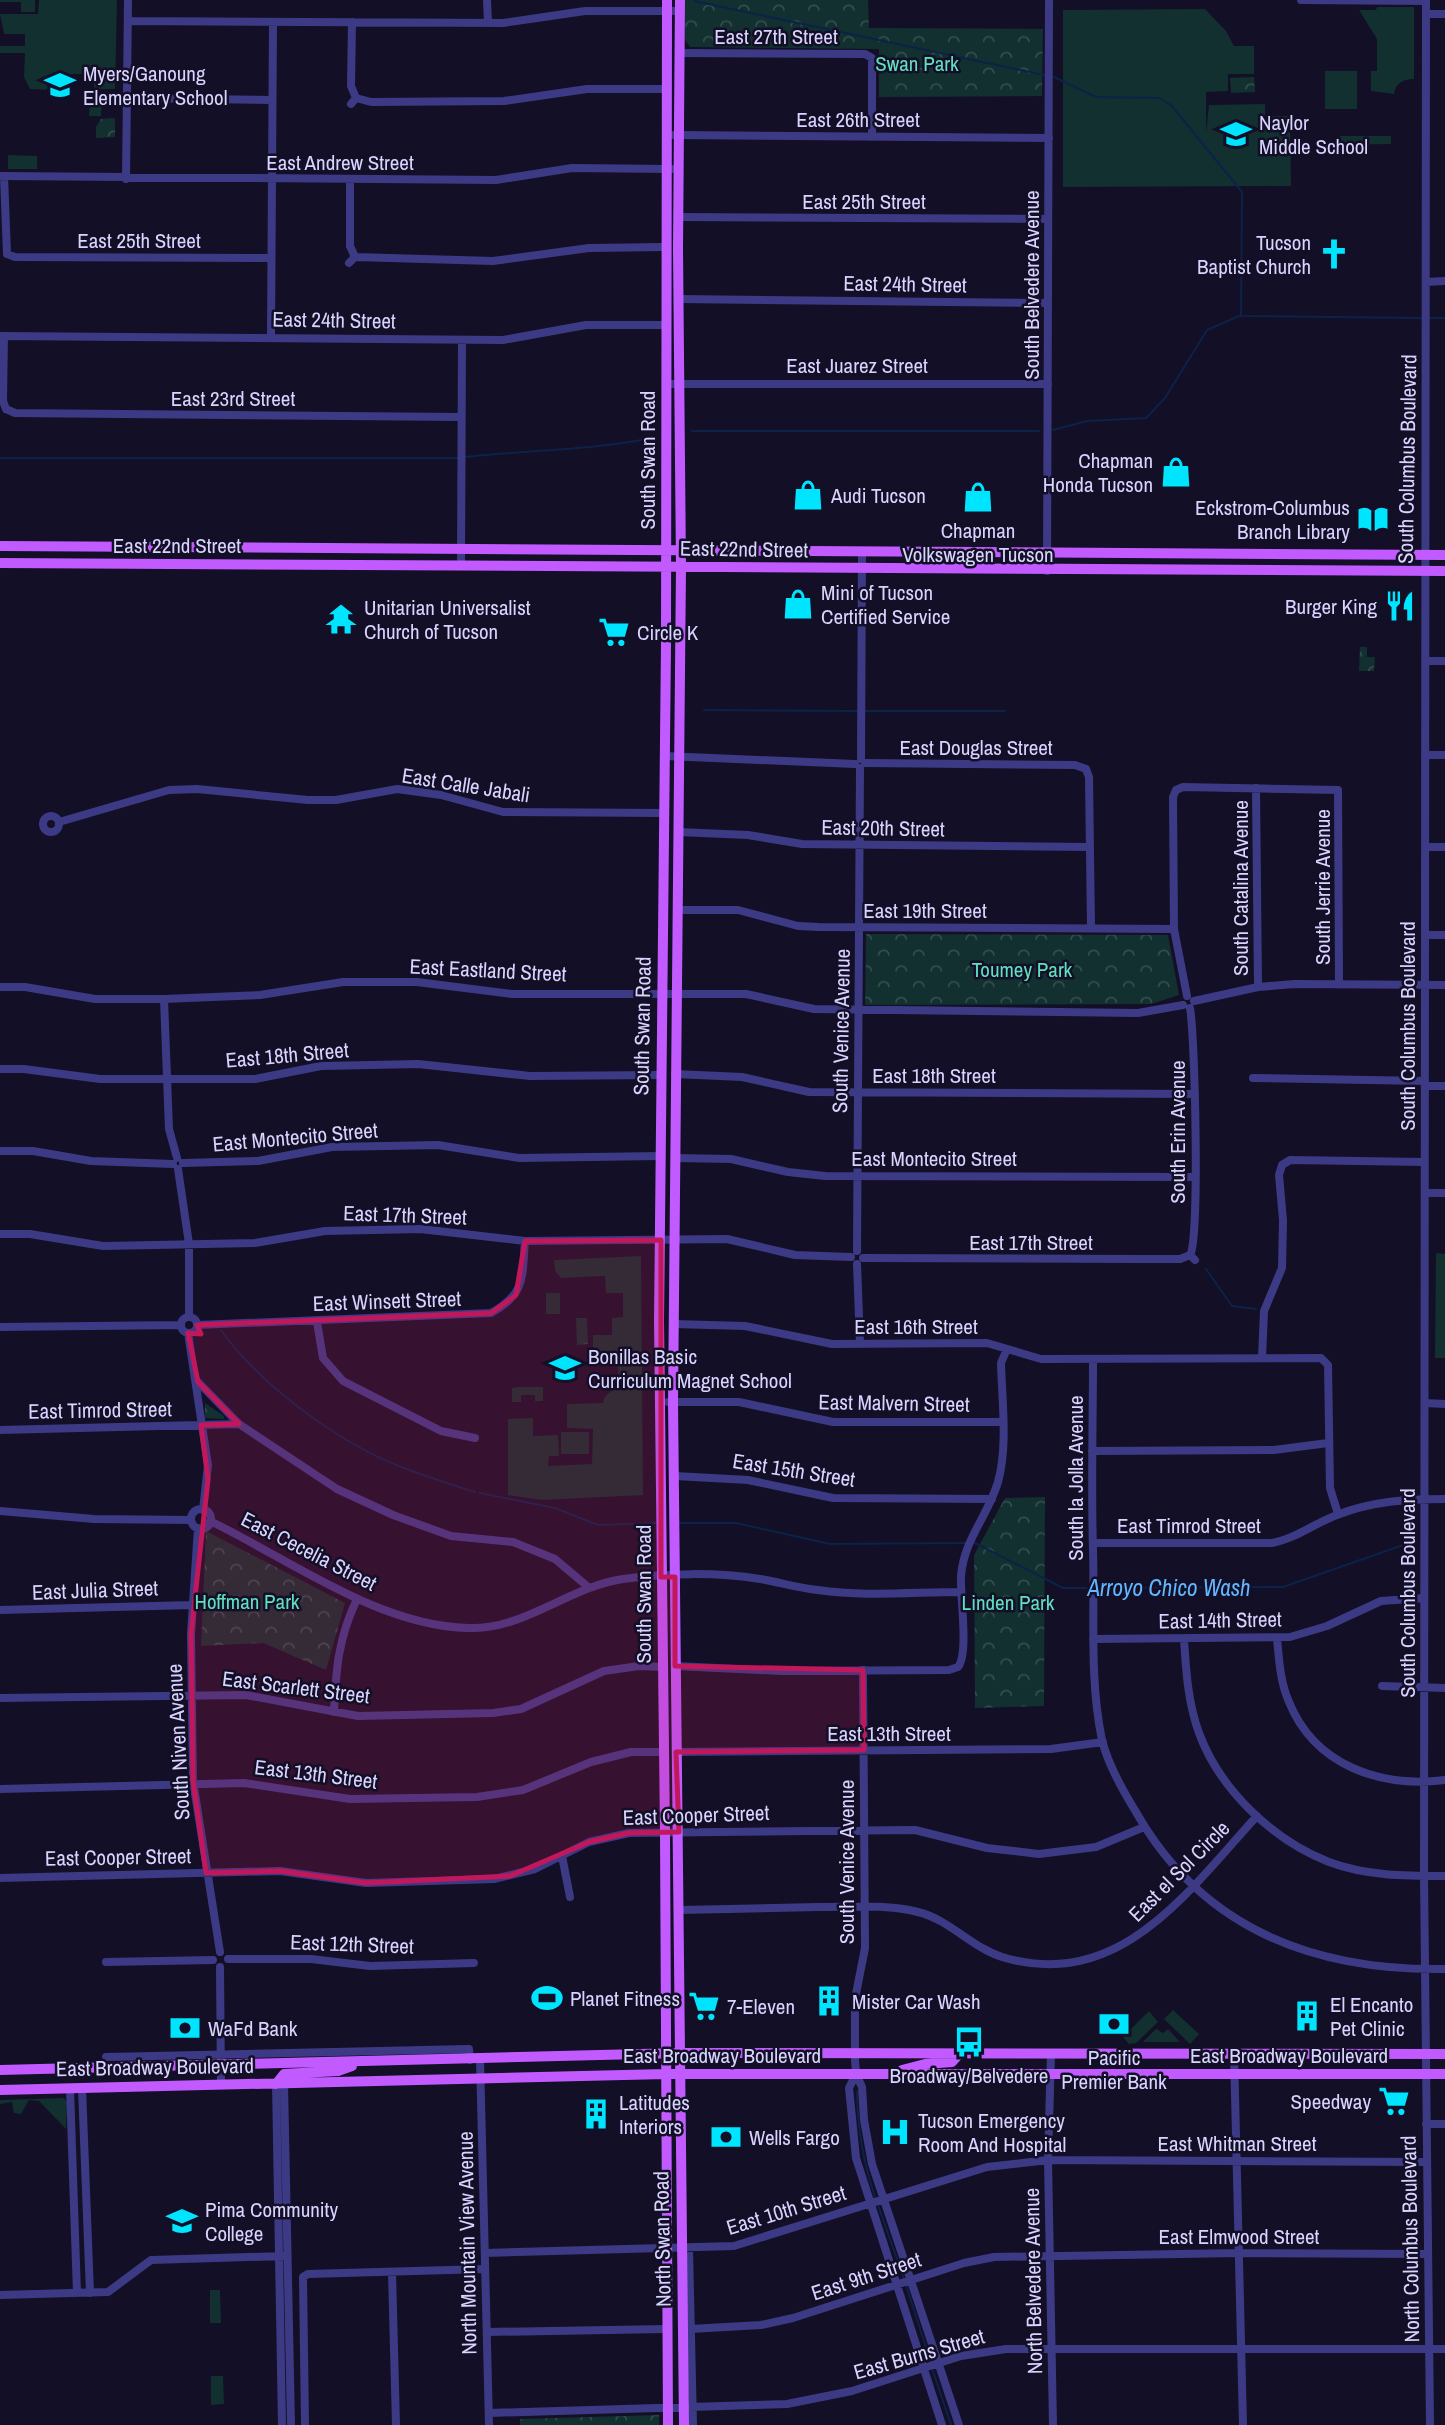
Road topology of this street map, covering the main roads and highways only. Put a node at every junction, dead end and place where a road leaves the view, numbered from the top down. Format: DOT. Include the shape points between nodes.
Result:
graph roads {
  1 [pos="667,5"];
  2 [pos="680,5"];
  3 [pos="0,546"];
  4 [pos="115,547"];
  5 [pos="318,548"];
  6 [pos="666,550"];
  7 [pos="681,550"];
  8 [pos="1445,555"];
  9 [pos="0,563"];
  10 [pos="115,564"];
  11 [pos="318,565"];
  12 [pos="666,567"];
  13 [pos="681,567"];
  14 [pos="1445,571"];
  15 [pos="667,2053"];
  16 [pos="681,2053"];
  17 [pos="960,2053"];
  18 [pos="1445,2054"];
  19 [pos="361,2062"];
  20 [pos="0,2070"];
  21 [pos="666,2074"];
  22 [pos="680,2074"];
  23 [pos="886,2074"];
  24 [pos="1445,2074"];
  25 [pos="280,2084"];
  26 [pos="0,2090"];
  27 [pos="668,2425"];
  28 [pos="684,2425"];
  1 -- 6 [label="main road, South Swan Road"];
  2 -- 7 [label="main road, South Swan Road"];
  3 -- 4 [label="main road, East 22nd Street"];
  4 -- 5 [label="main road, East 22nd Street"];
  4 -- 10 [label="main road"];
  5 -- 6 [label="main road, East 22nd Street"];
  5 -- 11 [label="main road"];
  6 -- 7 [label="main road, East 22nd Street"];
  6 -- 12 [label="main road, South Swan Road"];
  7 -- 8 [label="main road, East 22nd Street"];
  7 -- 13 [label="main road, South Swan Road"];
  9 -- 10 [label="main road, East 22nd Street"];
  10 -- 11 [label="main road, East 22nd Street"];
  11 -- 12 [label="main road, East 22nd Street"];
  12 -- 13 [label="main road, East 22nd Street"];
  12 -- 15 [label="main road, South Swan Road" via="660,1402"];
  13 -- 14 [label="main road, East 22nd Street"];
  13 -- 16 [label="main road, South Swan Road" via="673,1239"];
  15 -- 16 [label="main road, East Broadway Boulevard"];
  15 -- 19 [label="main road, East Broadway Boulevard"];
  15 -- 21 [label="main road, North Swan Road"];
  16 -- 17 [label="main road, East Broadway Boulevard"];
  16 -- 22 [label="main road, North Swan Road"];
  17 -- 18 [label="main road, East Broadway Boulevard"];
  17 -- 23 [label="main road" via="953,2063 925,2064"];
  19 -- 20 [label="main road, East Broadway Boulevard" via="220,2061"];
  19 -- 25 [label="main road" via="338,2071 284,2074"];
  21 -- 22 [label="main road, East Broadway Boulevard"];
  21 -- 25 [label="main road, East Broadway Boulevard"];
  21 -- 27 [label="main road, North Swan Road"];
  22 -- 23 [label="main road, East Broadway Boulevard"];
  22 -- 28 [label="main road, North Swan Road" via="688,2408"];
  23 -- 24 [label="main road, East Broadway Boulevard"];
  25 -- 26 [label="main road, East Broadway Boulevard"];
}
